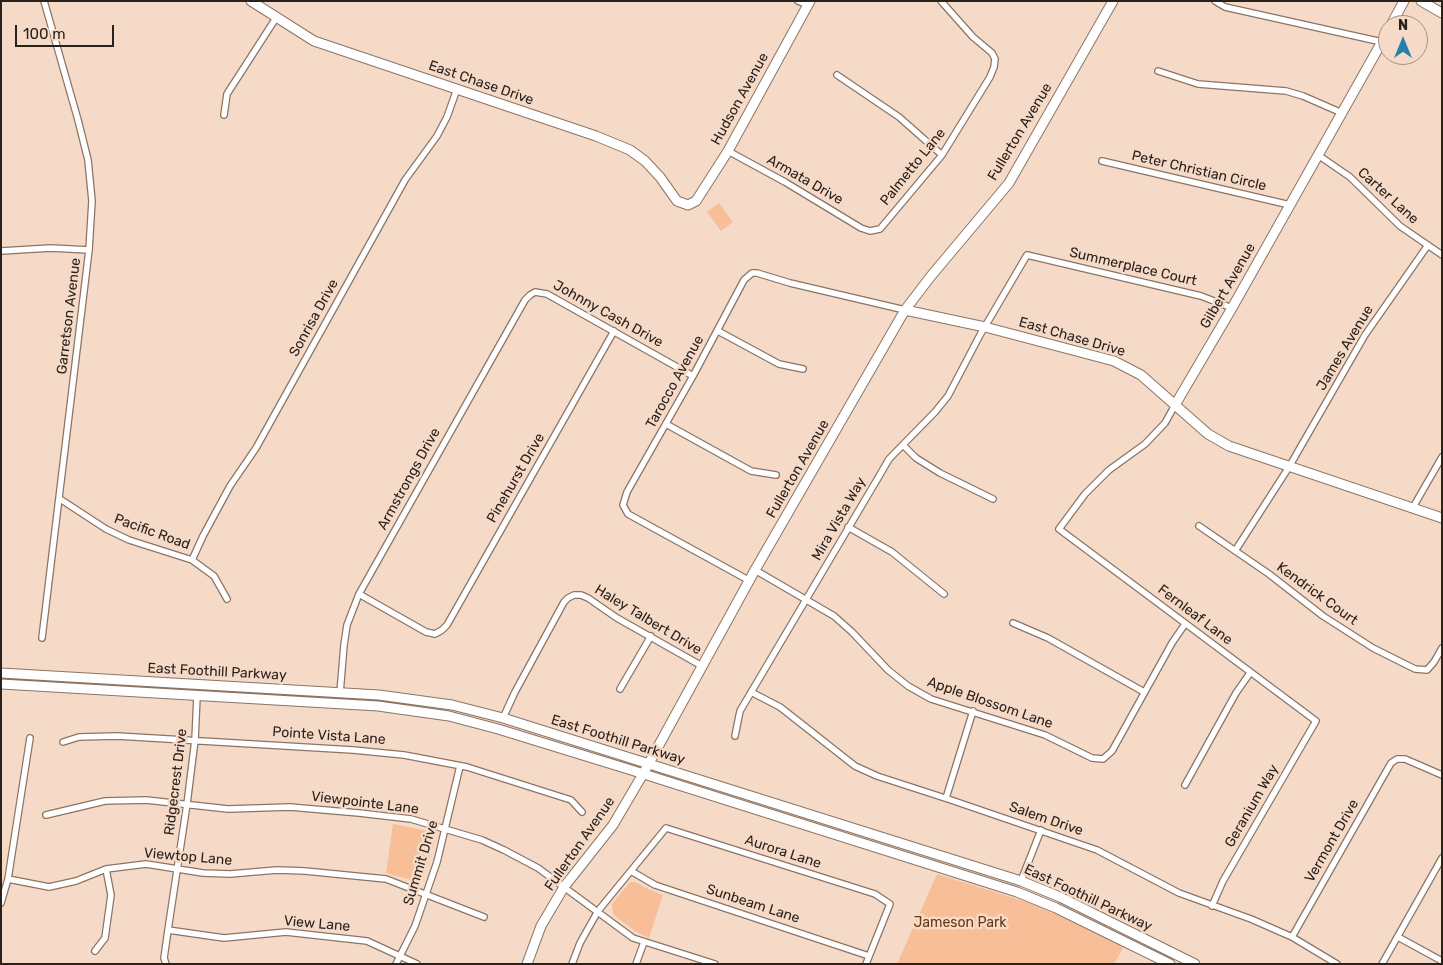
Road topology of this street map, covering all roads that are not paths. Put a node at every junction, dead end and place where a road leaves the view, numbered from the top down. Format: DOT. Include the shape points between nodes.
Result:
graph roads {
  1 [pos="44,1"];
  2 [pos="251,1"];
  3 [pos="798,1"];
  4 [pos="941,1"];
  5 [pos="1113,1"];
  6 [pos="1215,1"];
  7 [pos="1404,1"];
  8 [pos="1421,1"];
  9 [pos="809,3"];
  10 [pos="1442,13"];
  11 [pos="1396,15"];
  12 [pos="276,18"];
  13 [pos="1378,41"];
  14 [pos="1378,49"];
  15 [pos="1158,71"];
  16 [pos="837,75"];
  17 [pos="457,89"];
  18 [pos="1342,113"];
  19 [pos="224,115"];
  20 [pos="728,151"];
  21 [pos="942,155"];
  22 [pos="1318,155"];
  23 [pos="1102,161"];
  24 [pos="688,205"];
  25 [pos="1290,205"];
  26 [pos="870,231"];
  27 [pos="1428,245"];
  28 [pos="90,250"];
  29 [pos="1,252"];
  30 [pos="1442,255"];
  31 [pos="1027,256"];
  32 [pos="752,273"];
  33 [pos="535,292"];
  34 [pos="1232,308"];
  35 [pos="905,310"];
  36 [pos="985,327"];
  37 [pos="614,331"];
  38 [pos="718,331"];
  39 [pos="803,369"];
  40 [pos="693,376"];
  41 [pos="1175,405"];
  42 [pos="666,424"];
  43 [pos="903,445"];
  44 [pos="1442,457"];
  45 [pos="1289,467"];
  46 [pos="776,476"];
  47 [pos="60,499"];
  48 [pos="993,499"];
  49 [pos="1412,509"];
  50 [pos="1442,518"];
  51 [pos="1199,526"];
  52 [pos="848,527"];
  53 [pos="1059,529"];
  54 [pos="1235,551"];
  55 [pos="192,560"];
  56 [pos="755,570"];
  57 [pos="750,581"];
  58 [pos="359,594"];
  59 [pos="944,594"];
  60 [pos="227,599"];
  61 [pos="806,601"];
  62 [pos="1013,623"];
  63 [pos="1185,624"];
  64 [pos="652,636"];
  65 [pos="42,638"];
  66 [pos="1442,648"];
  67 [pos="702,666"];
  68 [pos="1,673"];
  69 [pos="1250,673"];
  70 [pos="1,684"];
  71 [pos="620,689"];
  72 [pos="751,692"];
  73 [pos="1144,692"];
  74 [pos="340,693"];
  75 [pos="197,696"];
  76 [pos="973,711"];
  77 [pos="503,718"];
  78 [pos="1316,720"];
  79 [pos="735,736"];
  80 [pos="30,738"];
  81 [pos="194,740"];
  82 [pos="63,742"];
  83 [pos="648,763"];
  84 [pos="460,766"];
  85 [pos="643,774"];
  86 [pos="1442,775"];
  87 [pos="1185,785"];
  88 [pos="946,798"];
  89 [pos="187,804"];
  90 [pos="582,812"];
  91 [pos="46,815"];
  92 [pos="446,829"];
  93 [pos="1040,830"];
  94 [pos="1442,858"];
  95 [pos="106,868"];
  96 [pos="177,868"];
  97 [pos="631,871"];
  98 [pos="8,879"];
  99 [pos="1021,881"];
  100 [pos="564,887"];
  101 [pos="426,894"];
  102 [pos="1,903"];
  103 [pos="1212,906"];
  104 [pos="598,912"];
  105 [pos="484,916"];
  106 [pos="168,930"];
  107 [pos="1292,937"];
  108 [pos="1398,937"];
  109 [pos="644,942"];
  110 [pos="95,952"];
  111 [pos="401,955"];
  112 [pos="869,956"];
  113 [pos="1442,960"];
  114 [pos="706,962"];
  115 [pos="166,964"];
  116 [pos="396,964"];
  117 [pos="417,964"];
  118 [pos="527,964"];
  119 [pos="572,964"];
  120 [pos="636,964"];
  121 [pos="715,964"];
  122 [pos="866,964"];
  123 [pos="1170,964"];
  124 [pos="1196,964"];
  125 [pos="1338,964"];
  126 [pos="1382,964"];
  1 -- 28 [label="street, Garretson Avenue" via="88,160 92,201"];
  2 -- 12 [label="main road, East Chase Drive"];
  3 -- 9 [label="street"];
  4 -- 21 [label="street, Palmetto Lane" via="995,58 990,76"];
  5 -- 35 [label="main road, Fullerton Avenue" via="1008,183"];
  6 -- 13 [label="street" via="1225,7"];
  7 -- 11 [label="main road"];
  8 -- 10 [label="main road"];
  9 -- 20 [label="main road, Hudson Avenue"];
  12 -- 17 [label="main road, East Chase Drive" via="314,41"];
  12 -- 19 [label="street" via="227,94"];
  14 -- 18 [label="main road, Gilbert Avenue"];
  15 -- 18 [label="street" via="1198,84 1286,92"];
  16 -- 21 [label="street" via="899,117"];
  17 -- 24 [label="main road, East Chase Drive" via="630,150 660,177 677,202"];
  17 -- 55 [label="street, Sonrisa Drive" via="437,136 405,180 256,448 230,486"];
  18 -- 22 [label="main road, Gilbert Avenue"];
  20 -- 24 [label="main road, Hudson Avenue" via="696,201"];
  20 -- 26 [label="street, Armata Drive"];
  21 -- 26 [label="street, Palmetto Lane" via="880,229"];
  22 -- 25 [label="main road, Gilbert Avenue"];
  22 -- 27 [label="street, Carter Lane" via="1350,177 1400,226"];
  23 -- 25 [label="street, Peter Christian Circle"];
  25 -- 34 [label="main road, Gilbert Avenue"];
  27 -- 30 [label="street, Carter Lane"];
  27 -- 45 [label="street, James Avenue" via="1365,335"];
  28 -- 29 [label="street" via="51,248"];
  28 -- 47 [label="street, Garretson Avenue"];
  31 -- 34 [label="street, Summerplace Court" via="1201,296"];
  31 -- 36 [label="street, Mira Vista Way"];
  32 -- 35 [label="street, East Chase Drive"];
  32 -- 38 [label="street, Tarocco Avenue" via="744,280"];
  33 -- 37 [label="street, Johnny Cash Drive" via="548,294"];
  33 -- 58 [label="street, Armstrongs Drive" via="525,300"];
  34 -- 41 [label="main road, Gilbert Avenue"];
  35 -- 36 [label="main road, East Chase Drive"];
  35 -- 56 [label="main road, Fullerton Avenue"];
  36 -- 41 [label="main road, East Chase Drive" via="1123,364"];
  36 -- 43 [label="street, Mira Vista Way" via="948,396"];
  37 -- 40 [label="street, Johnny Cash Drive"];
  37 -- 58 [label="street, Pinehurst Drive" via="447,625 435,634 426,632"];
  38 -- 39 [label="street" via="779,364"];
  38 -- 40 [label="street, Tarocco Avenue"];
  40 -- 42 [label="street, Tarocco Avenue"];
  41 -- 45 [label="main road, East Chase Drive" via="1208,434 1229,446"];
  41 -- 53 [label="street, Gilbert Avenue" via="1165,423 1145,444 1109,470 1085,494"];
  42 -- 46 [label="street" via="751,471"];
  42 -- 57 [label="street, Tarocco Avenue" via="626,492 623,505 628,514"];
  43 -- 48 [label="street" via="940,474"];
  43 -- 52 [label="street, Mira Vista Way" via="889,459"];
  44 -- 49 [label="street"];
  45 -- 49 [label="main road, East Chase Drive"];
  45 -- 54 [label="street, James Avenue"];
  47 -- 55 [label="street, Pacific Road" via="106,530"];
  47 -- 65 [label="street, Garretson Avenue"];
  49 -- 50 [label="main road, East Chase Drive"];
  51 -- 54 [label="street, Kendrick Court"];
  52 -- 59 [label="street" via="892,552"];
  52 -- 61 [label="street, Mira Vista Way"];
  53 -- 63 [label="street, Fernleaf Lane"];
  54 -- 66 [label="street, Kendrick Court" via="1323,616 1373,648 1415,669 1427,670"];
  55 -- 60 [label="street, Pacific Road" via="214,576"];
  56 -- 57 [label="main road, Fullerton Avenue"];
  56 -- 61 [label="street, Apple Blossom Lane"];
  57 -- 67 [label="main road, Fullerton Avenue"];
  58 -- 74 [label="street, Armstrongs Drive" via="347,625"];
  61 -- 72 [label="street, Mira Vista Way"];
  61 -- 76 [label="street, Apple Blossom Lane" via="834,616 908,686 931,699"];
  62 -- 73 [label="street" via="1048,638"];
  63 -- 69 [label="street, Fernleaf Lane"];
  63 -- 73 [label="street"];
  64 -- 67 [label="street, Haley Talbert Drive"];
  64 -- 71 [label="street"];
  64 -- 77 [label="street, Haley Talbert Drive" via="588,598 574,595 568,598"];
  67 -- 83 [label="main road, Fullerton Avenue"];
  68 -- 74 [label="main road, East Foothill Parkway"];
  69 -- 78 [label="street, Fernleaf Lane"];
  69 -- 87 [label="street"];
  70 -- 75 [label="main road, East Foothill Parkway"];
  72 -- 79 [label="street, Mira Vista Way" via="740,711"];
  72 -- 88 [label="street, Salem Drive" via="780,707 855,766"];
  73 -- 76 [label="street, Apple Blossom Lane" via="1112,751 1103,759 1092,758 1045,735"];
  74 -- 77 [label="main road, East Foothill Parkway" via="415,699"];
  75 -- 81 [label="street, Ridgecrest Drive"];
  75 -- 85 [label="main road, East Foothill Parkway" via="378,706 449,716"];
  76 -- 88 [label="street"];
  77 -- 83 [label="main road, East Foothill Parkway"];
  78 -- 103 [label="street, Geranium Way" via="1223,881"];
  80 -- 98 [label="street"];
  81 -- 82 [label="street, Pointe Vista Lane" via="116,736 79,737"];
  81 -- 84 [label="street, Pointe Vista Lane" via="385,753"];
  81 -- 89 [label="street, Ridgecrest Drive"];
  83 -- 85 [label="main road, Fullerton Avenue"];
  83 -- 99 [label="main road, East Foothill Parkway"];
  84 -- 90 [label="street, Pointe Vista Lane" via="571,800"];
  84 -- 92 [label="street, Summit Drive"];
  85 -- 100 [label="main road, Fullerton Avenue" via="613,825"];
  85 -- 123 [label="main road, East Foothill Parkway" via="1017,892"];
  86 -- 107 [label="street, Vermont Drive" via="1405,760 1397,759 1391,763"];
  88 -- 93 [label="street, Salem Drive"];
  89 -- 91 [label="street, Viewpointe Lane" via="105,801"];
  89 -- 92 [label="street, Viewpointe Lane" via="228,809 358,812 411,819"];
  89 -- 96 [label="street, Ridgecrest Drive"];
  92 -- 100 [label="street, Viewpointe Lane" via="504,850 538,868"];
  92 -- 101 [label="street, Summit Drive"];
  93 -- 99 [label="street"];
  93 -- 103 [label="street, Salem Drive" via="1098,850 1179,894"];
  94 -- 108 [label="street"];
  95 -- 96 [label="street, Viewtop Lane" via="146,864"];
  95 -- 98 [label="street, Viewtop Lane" via="76,881 49,887"];
  95 -- 110 [label="street" via="111,895 105,938"];
  96 -- 101 [label="street, Viewtop Lane" via="230,874 305,871 386,879"];
  96 -- 106 [label="street, Ridgecrest Drive"];
  97 -- 104 [label="street"];
  97 -- 112 [label="street, Sunbeam Lane" via="656,885"];
  97 -- 112 [label="street, Aurora Lane" via="666,828 875,894 890,904"];
  98 -- 102 [label="street"];
  99 -- 124 [label="main road, East Foothill Parkway"];
  100 -- 104 [label="street, Viewpointe Lane"];
  100 -- 118 [label="main road, Fullerton Avenue" via="541,926"];
  101 -- 105 [label="street, Viewtop Lane"];
  101 -- 111 [label="street, Summit Drive"];
  103 -- 107 [label="street, Salem Drive"];
  104 -- 109 [label="street, Viewpointe Lane" via="633,938"];
  104 -- 119 [label="street"];
  106 -- 111 [label="street, View Lane" via="224,938 286,932 367,941"];
  106 -- 115 [label="street, Ridgecrest Drive"];
  107 -- 125 [label="street, Salem Drive"];
  108 -- 113 [label="street"];
  108 -- 126 [label="street"];
  109 -- 114 [label="street, Viewpointe Lane"];
  109 -- 120 [label="street"];
  111 -- 116 [label="street, Summit Drive"];
  111 -- 117 [label="street, View Lane"];
  112 -- 122 [label="street"];
  114 -- 121 [label="street, Viewpointe Lane"];
}
